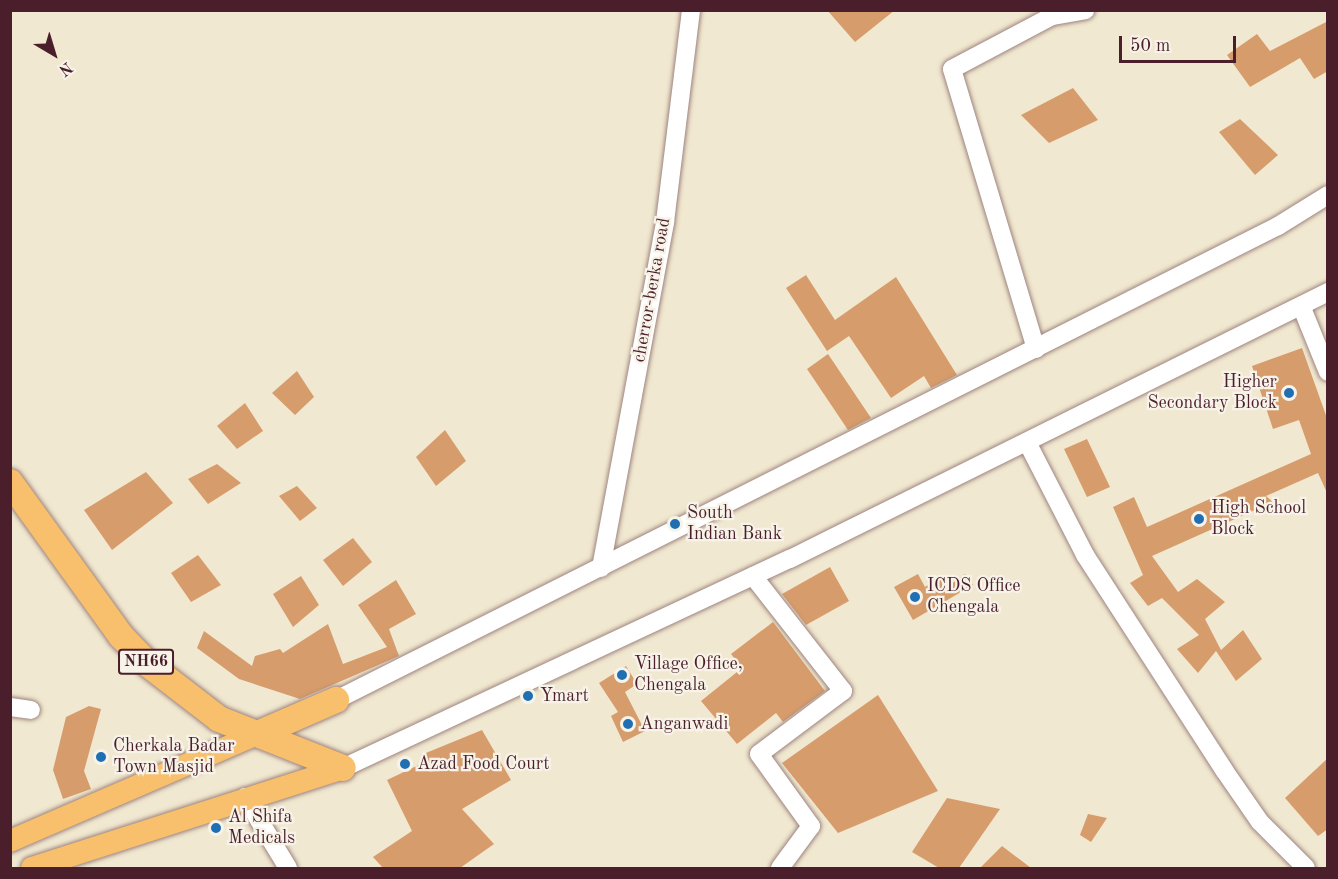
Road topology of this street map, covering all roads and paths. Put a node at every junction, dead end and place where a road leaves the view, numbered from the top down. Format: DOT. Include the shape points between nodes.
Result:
graph roads {
  1 [pos="691,10"];
  2 [pos="1084,10"];
  3 [pos="1328,195"];
  4 [pos="1328,292"];
  5 [pos="1302,308"];
  6 [pos="1036,349"];
  7 [pos="1328,372"];
  8 [pos="1027,442"];
  9 [pos="10,482"];
  10 [pos="601,568"];
  11 [pos="753,576"];
  12 [pos="336,700"];
  13 [pos="10,707"];
  14 [pos="31,710"];
  15 [pos="260,733"];
  16 [pos="343,768"];
  17 [pos="245,797"];
  18 [pos="10,841"];
  19 [pos="32,868"];
  20 [pos="288,868"];
  21 [pos="780,868"];
  22 [pos="1306,868"];
  1 -- 10 [label="street, cherror-berka road" via="665,222"];
  2 -- 6 [label="street" via="1052,16 952,69"];
  3 -- 6 [label="street" via="1278,226"];
  4 -- 5 [label="street"];
  5 -- 7 [label="street"];
  5 -- 8 [label="street"];
  6 -- 10 [label="street"];
  8 -- 11 [label="street"];
  8 -- 22 [label="street" via="1085,555 1224,770 1260,822"];
  9 -- 15 [label="highway, NH66" via="121,636 219,719"];
  10 -- 12 [label="street"];
  11 -- 16 [label="street"];
  11 -- 21 [label="street" via="843,691 759,754 812,826"];
  12 -- 15 [label="highway"];
  13 -- 14 [label="street"];
  15 -- 16 [label="highway, NH66"];
  15 -- 18 [label="main road"];
  16 -- 17 [label="main road"];
  17 -- 19 [label="main road"];
  17 -- 20 [label="street"];
}
